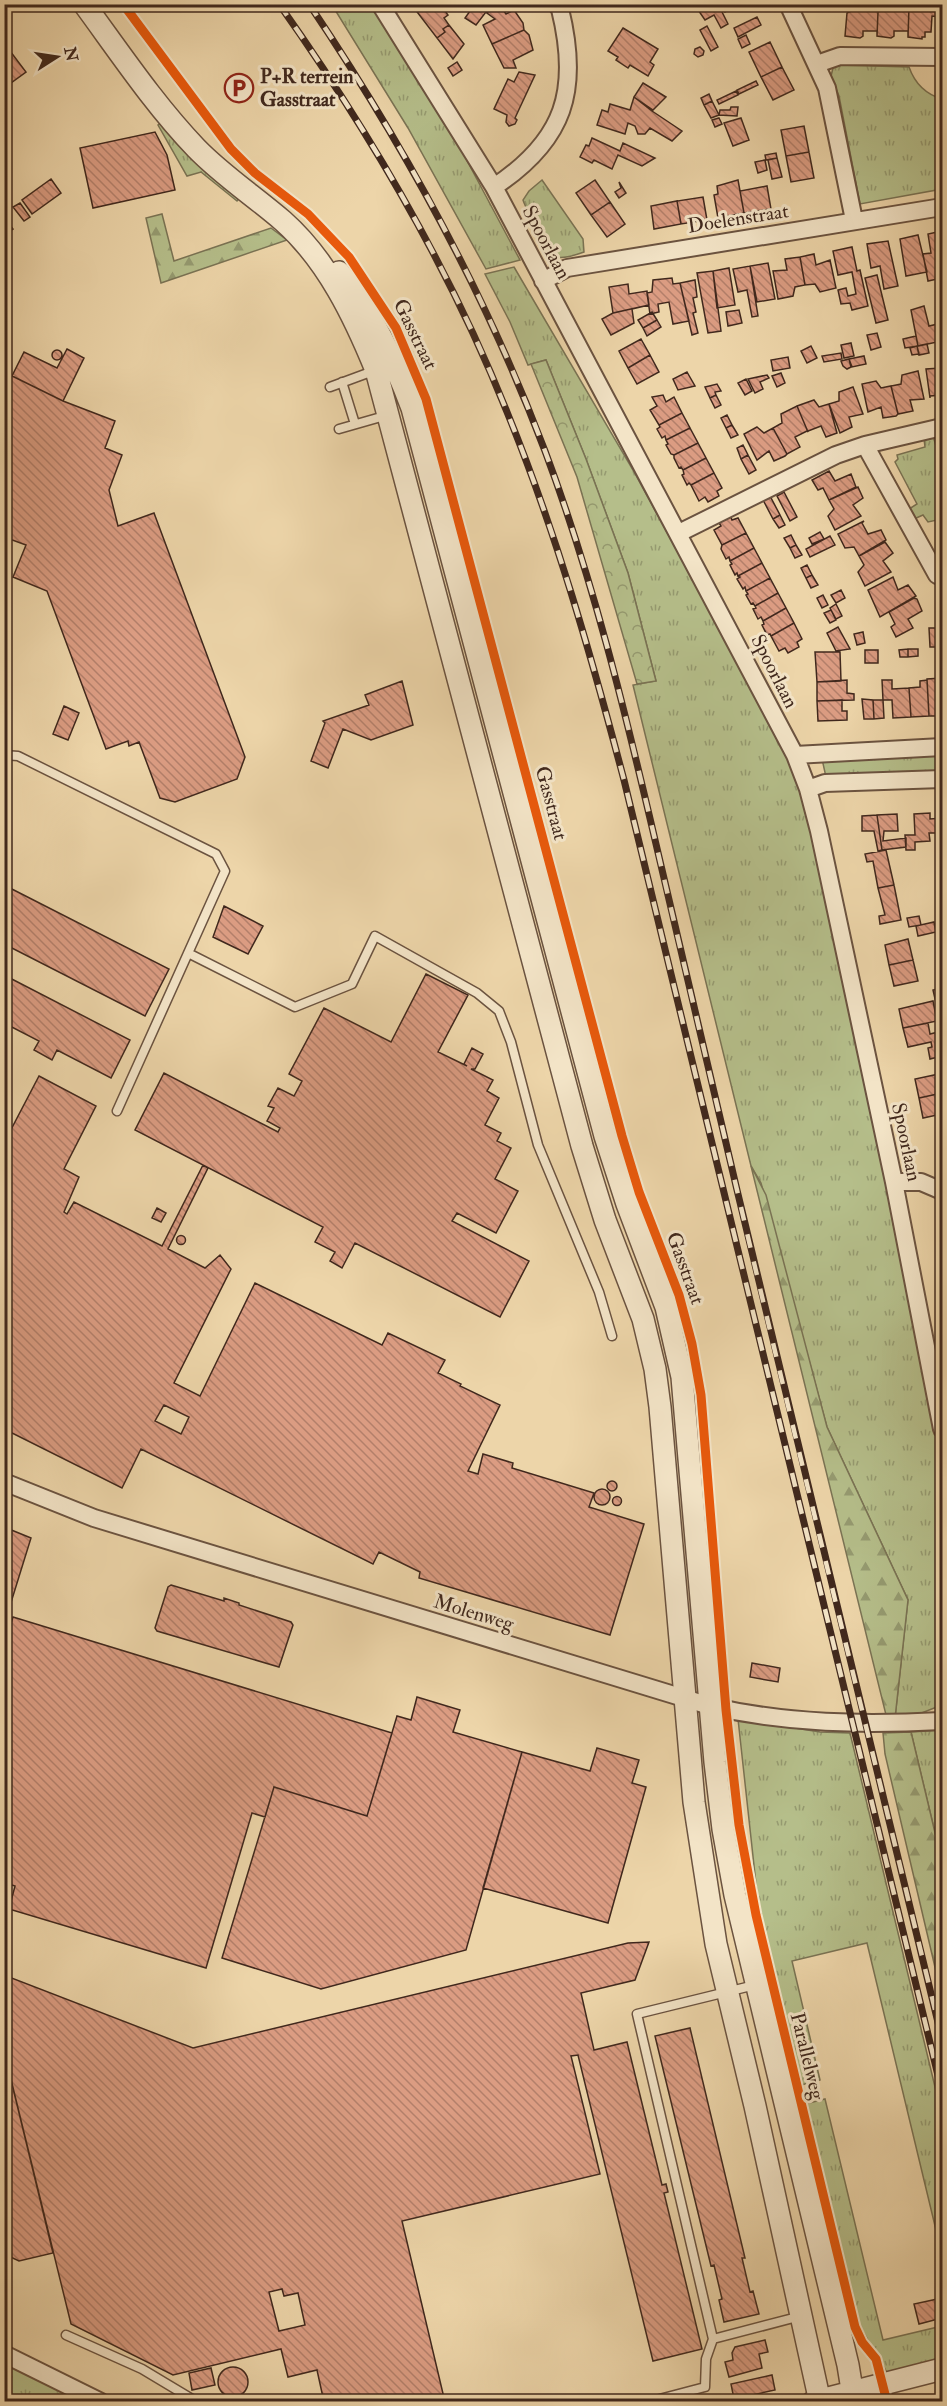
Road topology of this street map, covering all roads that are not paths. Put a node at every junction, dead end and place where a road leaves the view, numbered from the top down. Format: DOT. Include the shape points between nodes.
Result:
graph roads {
  1 [pos="84,4"];
  2 [pos="380,4"];
  3 [pos="788,4"];
  4 [pos="562,6"];
  5 [pos="942,57"];
  6 [pos="817,64"];
  7 [pos="494,187"];
  8 [pos="942,207"];
  9 [pos="854,220"];
  10 [pos="543,281"];
  11 [pos="386,367"];
  12 [pos="342,382"];
  13 [pos="330,387"];
  14 [pos="412,408"];
  15 [pos="388,415"];
  16 [pos="355,424"];
  17 [pos="942,427"];
  18 [pos="339,429"];
  19 [pos="865,445"];
  20 [pos="679,533"];
  21 [pos="942,577"];
  22 [pos="942,747"];
  23 [pos="4,755"];
  24 [pos="795,755"];
  25 [pos="942,779"];
  26 [pos="808,789"];
  27 [pos="188,953"];
  28 [pos="117,1111"];
  29 [pos="894,1182"];
  30 [pos="942,1191"];
  31 [pos="612,1336"];
  32 [pos="942,1430"];
  33 [pos="4,1482"];
  34 [pos="684,1698"];
  35 [pos="710,1706"];
  36 [pos="942,1720"];
  37 [pos="756,1985"];
  38 [pos="727,1991"];
  39 [pos="801,2316"];
  40 [pos="66,2335"];
  41 [pos="713,2339"];
  42 [pos="4,2354"];
  43 [pos="942,2369"];
  44 [pos="854,2396"];
  45 [pos="195,2401"];
  46 [pos="818,2401"];
  47 [pos="101,2402"];
  48 [pos="648,2402"];
  1 -- 11 [label="street, Gasstraat" via="197,150 292,231 328,274"];
  2 -- 7 [label="street, Spoorlaan"];
  3 -- 6 [label="street"];
  4 -- 7 [label="street" via="569,55 564,107 559,120 524,165"];
  5 -- 6 [label="street" via="840,56"];
  6 -- 9 [label="street" via="827,88"];
  7 -- 10 [label="street, Spoorlaan"];
  8 -- 9 [label="street, Doelenstraat"];
  9 -- 10 [label="street, Doelenstraat" via="567,268"];
  10 -- 20 [label="street, Spoorlaan"];
  11 -- 12 [label="lane"];
  11 -- 14 [label="street, Gasstraat"];
  11 -- 15 [label="street, Gasstraat"];
  12 -- 13 [label="lane"];
  12 -- 16 [label="lane"];
  14 -- 15 [label="street"];
  14 -- 35 [label="street, Gasstraat" via="605,1136 675,1342 686,1413"];
  15 -- 16 [label="lane"];
  15 -- 34 [label="street, Gasstraat" via="582,1146 650,1343 660,1407"];
  16 -- 18 [label="lane"];
  17 -- 19 [label="street"];
  19 -- 20 [label="street" via="836,455"];
  19 -- 21 [label="street" via="937,575"];
  20 -- 24 [label="street, Spoorlaan"];
  22 -- 24 [label="street"];
  23 -- 27 [label="lane" via="18,756 216,854 225,872"];
  24 -- 26 [label="street, Spoorlaan"];
  25 -- 26 [label="street" via="825,783"];
  26 -- 29 [label="street, Spoorlaan"];
  27 -- 28 [label="lane"];
  27 -- 31 [label="lane" via="295,1007 352,984 375,936 477,993 499,1011 538,1145 599,1292"];
  29 -- 30 [label="street" via="921,1182"];
  29 -- 32 [label="street, Spoorlaan"];
  33 -- 34 [label="street, Molenweg" via="94,1518"];
  34 -- 35 [label="street, Molenweg"];
  34 -- 38 [label="street" via="700,1853"];
  35 -- 36 [label="street, Molenweg" via="804,1721"];
  35 -- 37 [label="street, Parallelweg" via="725,1840"];
  37 -- 38 [label="lane"];
  37 -- 44 [label="street, Parallelweg"];
  38 -- 39 [label="street"];
  38 -- 41 [label="lane" via="637,2014"];
  39 -- 41 [label="lane"];
  39 -- 46 [label="street"];
  40 -- 45 [label="lane" via="142,2369"];
  41 -- 48 [label="lane" via="706,2359 705,2387"];
  42 -- 47 [label="street"];
  43 -- 44 [label="street"];
  44 -- 46 [label="street"];
}
